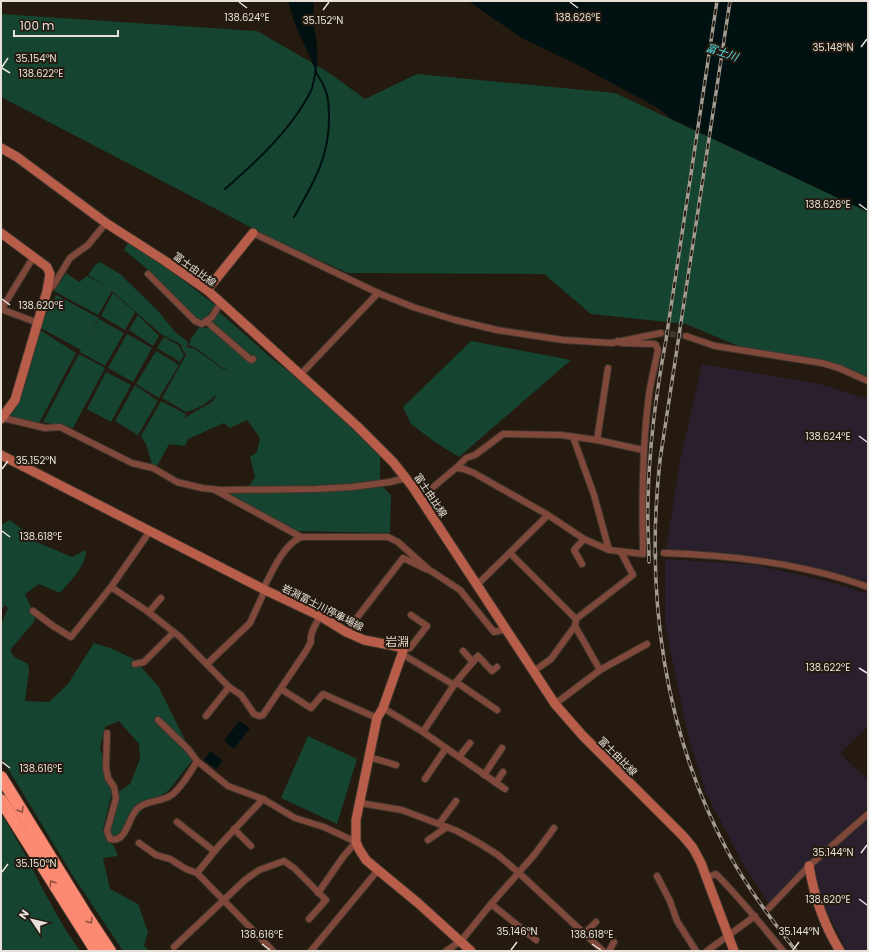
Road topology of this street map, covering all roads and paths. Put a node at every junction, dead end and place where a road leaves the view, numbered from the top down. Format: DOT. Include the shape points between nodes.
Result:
graph roads {
  1 [pos="1,148"];
  2 [pos="106,223"];
  3 [pos="1,233"];
  4 [pos="253,233"];
  5 [pos="34,256"];
  6 [pos="148,274"];
  7 [pos="207,290"];
  8 [pos="47,291"];
  9 [pos="378,294"];
  10 [pos="221,302"];
  11 [pos="1,309"];
  12 [pos="206,321"];
  13 [pos="38,323"];
  14 [pos="660,333"];
  15 [pos="686,336"];
  16 [pos="618,341"];
  17 [pos="252,359"];
  18 [pos="608,368"];
  19 [pos="301,374"];
  20 [pos="868,381"];
  21 [pos="2,418"];
  22 [pos="573,437"];
  23 [pos="597,440"];
  24 [pos="643,450"];
  25 [pos="1,455"];
  26 [pos="456,468"];
  27 [pos="406,478"];
  28 [pos="213,489"];
  29 [pos="420,498"];
  30 [pos="548,515"];
  31 [pos="150,531"];
  32 [pos="301,537"];
  33 [pos="584,539"];
  34 [pos="609,550"];
  35 [pos="621,552"];
  36 [pos="510,553"];
  37 [pos="664,553"];
  38 [pos="582,564"];
  39 [pos="428,569"];
  40 [pos="477,585"];
  41 [pos="111,587"];
  42 [pos="868,587"];
  43 [pos="264,589"];
  44 [pos="160,598"];
  45 [pos="33,611"];
  46 [pos="149,612"];
  47 [pos="410,615"];
  48 [pos="320,616"];
  49 [pos="576,619"];
  50 [pos="575,626"];
  51 [pos="507,629"];
  52 [pos="174,632"];
  53 [pos="346,632"];
  54 [pos="647,644"];
  55 [pos="463,651"];
  56 [pos="402,652"];
  57 [pos="472,662"];
  58 [pos="135,664"];
  59 [pos="207,664"];
  60 [pos="497,667"];
  61 [pos="600,670"];
  62 [pos="534,671"];
  63 [pos="455,683"];
  64 [pos="229,687"];
  65 [pos="281,689"];
  66 [pos="555,704"];
  67 [pos="384,708"];
  68 [pos="497,710"];
  69 [pos="206,716"];
  70 [pos="378,718"];
  71 [pos="158,720"];
  72 [pos="423,732"];
  73 [pos="107,733"];
  74 [pos="470,742"];
  75 [pos="446,748"];
  76 [pos="502,748"];
  77 [pos="369,757"];
  78 [pos="459,758"];
  79 [pos="197,761"];
  80 [pos="396,765"];
  81 [pos="504,772"];
  82 [pos="484,775"];
  83 [pos="1,777"];
  84 [pos="424,779"];
  85 [pos="496,783"];
  86 [pos="506,790"];
  87 [pos="263,799"];
  88 [pos="1,800"];
  89 [pos="456,801"];
  90 [pos="360,803"];
  91 [pos="868,814"];
  92 [pos="177,822"];
  93 [pos="438,824"];
  94 [pos="447,828"];
  95 [pos="554,828"];
  96 [pos="234,829"];
  97 [pos="428,840"];
  98 [pos="356,842"];
  99 [pos="139,843"];
  100 [pos="251,846"];
  101 [pos="214,851"];
  102 [pos="809,866"];
  103 [pos="378,870"];
  104 [pos="519,872"];
  105 [pos="197,873"];
  106 [pos="657,876"];
  107 [pos="708,877"];
  108 [pos="318,893"];
  109 [pos="224,900"];
  110 [pos="491,904"];
  111 [pos="769,908"];
  112 [pos="755,916"];
  113 [pos="309,919"];
  114 [pos="596,922"];
  115 [pos="584,934"];
  116 [pos="728,937"];
  117 [pos="536,940"];
  118 [pos="461,941"];
  119 [pos="614,942"];
  120 [pos="174,947"];
  121 [pos="96,951"];
  122 [pos="110,951"];
  123 [pos="273,951"];
  124 [pos="311,951"];
  125 [pos="446,951"];
  126 [pos="471,951"];
  127 [pos="603,951"];
  128 [pos="610,951"];
  129 [pos="696,951"];
  130 [pos="707,951"];
  131 [pos="734,951"];
  132 [pos="783,951"];
  133 [pos="840,951"];
  1 -- 2 [label="main road, 富士由比線"];
  2 -- 7 [label="main road, 富士由比線"];
  2 -- 8 [label="street" via="88,245 70,258 53,286"];
  3 -- 5 [label="main road"];
  4 -- 7 [label="main road"];
  4 -- 9 [label="street"];
  5 -- 8 [label="main road" via="47,267 50,274"];
  5 -- 11 [label="street"];
  6 -- 12 [label="street" via="195,321 202,324"];
  7 -- 10 [label="main road, 富士由比線"];
  8 -- 13 [label="main road"];
  9 -- 16 [label="street" via="426,312 497,330 572,340 612,343"];
  9 -- 19 [label="street"];
  10 -- 12 [label="street"];
  10 -- 19 [label="main road, 富士由比線"];
  11 -- 13 [label="street"];
  12 -- 17 [label="street"];
  13 -- 21 [label="main road" via="16,400"];
  14 -- 16 [label="street"];
  15 -- 20 [label="street" via="715,346 822,363"];
  16 -- 24 [label="street" via="654,344 658,350 649,394"];
  18 -- 23 [label="street"];
  19 -- 27 [label="main road, 富士由比線" via="357,426"];
  21 -- 28 [label="street" via="44,428 60,427 132,462 153,468 177,482"];
  22 -- 23 [label="street"];
  22 -- 26 [label="street" via="503,434 475,456 466,458"];
  22 -- 34 [label="street" via="594,495"];
  23 -- 24 [label="street"];
  24 -- 35 [label="street" via="643,554"];
  25 -- 31 [label="main road, 岩淵富士川停車場線"];
  26 -- 29 [label="street"];
  26 -- 30 [label="street" via="474,473"];
  27 -- 28 [label="street" via="352,487"];
  27 -- 29 [label="main road, 富士由比線"];
  28 -- 32 [label="street"];
  29 -- 40 [label="main road, 富士由比線"];
  30 -- 33 [label="street"];
  30 -- 36 [label="street"];
  31 -- 41 [label="street"];
  31 -- 43 [label="main road, 岩淵富士川停車場線"];
  32 -- 39 [label="street" via="388,537 398,542"];
  32 -- 43 [label="street" via="290,543"];
  33 -- 34 [label="street"];
  33 -- 38 [label="street" via="574,550"];
  34 -- 35 [label="street"];
  35 -- 49 [label="street" via="633,575"];
  36 -- 40 [label="street"];
  36 -- 49 [label="street"];
  37 -- 42 [label="street" via="798,567"];
  39 -- 51 [label="street" via="460,590 494,632"];
  39 -- 53 [label="street" via="403,558"];
  40 -- 51 [label="main road, 富士由比線"];
  41 -- 45 [label="street" via="71,637"];
  41 -- 46 [label="street"];
  43 -- 48 [label="main road, 岩淵富士川停車場線"];
  43 -- 59 [label="street" via="250,623"];
  44 -- 46 [label="street"];
  46 -- 52 [label="street"];
  47 -- 56 [label="street" via="427,626 410,648"];
  48 -- 53 [label="main road, 岩淵富士川停車場線"];
  48 -- 65 [label="street" via="306,651"];
  49 -- 50 [label="street"];
  50 -- 61 [label="street"];
  50 -- 62 [label="street" via="551,659"];
  51 -- 62 [label="main road, 富士由比線"];
  52 -- 58 [label="street" via="144,662"];
  52 -- 59 [label="street"];
  53 -- 56 [label="main road, 岩淵富士川停車場線" via="364,640 400,647"];
  54 -- 61 [label="street"];
  55 -- 57 [label="street"];
  56 -- 63 [label="street"];
  56 -- 67 [label="main road"];
  57 -- 60 [label="street" via="478,656 492,671"];
  57 -- 63 [label="street"];
  59 -- 64 [label="street"];
  61 -- 66 [label="street"];
  62 -- 66 [label="main road, 富士由比線"];
  63 -- 68 [label="street"];
  63 -- 72 [label="street"];
  64 -- 65 [label="street" via="241,694 254,714 259,716 263,715"];
  64 -- 69 [label="street"];
  65 -- 70 [label="street" via="311,708 323,694"];
  66 -- 107 [label="main road, 富士由比線" via="583,736 683,836 699,858"];
  67 -- 70 [label="main road"];
  67 -- 72 [label="street"];
  70 -- 77 [label="main road"];
  71 -- 79 [label="street"];
  72 -- 75 [label="street"];
  73 -- 79 [label="street" via="106,768 116,798 107,831 110,839 121,838 126,832 132,814 138,808 175,792"];
  74 -- 78 [label="street"];
  75 -- 78 [label="street"];
  75 -- 84 [label="street"];
  76 -- 82 [label="street"];
  77 -- 80 [label="street"];
  77 -- 90 [label="main road"];
  78 -- 82 [label="street"];
  79 -- 87 [label="street" via="228,786"];
  81 -- 85 [label="street"];
  82 -- 85 [label="street"];
  83 -- 122 [label="highway, one-way"];
  85 -- 86 [label="street"];
  87 -- 96 [label="street"];
  87 -- 98 [label="street" via="294,818 324,827"];
  121 -- 88 [label="highway, one-way"];
  89 -- 93 [label="street"];
  90 -- 93 [label="street" via="402,810"];
  90 -- 98 [label="main road" via="356,820"];
  91 -- 102 [label="street"];
  92 -- 101 [label="street"];
  93 -- 94 [label="street"];
  94 -- 97 [label="street"];
  94 -- 104 [label="street" via="479,843"];
  95 -- 104 [label="street"];
  96 -- 100 [label="street"];
  96 -- 101 [label="street"];
  98 -- 103 [label="main road" via="366,860"];
  98 -- 108 [label="street"];
  99 -- 105 [label="street" via="156,855"];
  101 -- 105 [label="street"];
  102 -- 111 [label="street"];
  102 -- 133 [label="main road" via="822,917"];
  103 -- 118 [label="main road"];
  103 -- 124 [label="street"];
  104 -- 110 [label="street"];
  104 -- 115 [label="street"];
  105 -- 109 [label="street"];
  106 -- 129 [label="street" via="677,922"];
  107 -- 112 [label="street" via="716,874"];
  107 -- 116 [label="main road, 富士由比線"];
  108 -- 109 [label="street" via="284,861 259,870"];
  108 -- 113 [label="street" via="326,900"];
  109 -- 120 [label="street"];
  109 -- 123 [label="street"];
  110 -- 117 [label="street"];
  110 -- 118 [label="street"];
  112 -- 116 [label="street"];
  112 -- 132 [label="street"];
  114 -- 115 [label="street"];
  115 -- 127 [label="street"];
  116 -- 130 [label="street"];
  116 -- 131 [label="main road, 富士由比線"];
  118 -- 125 [label="street"];
  118 -- 126 [label="main road"];
  119 -- 128 [label="street"];
}
